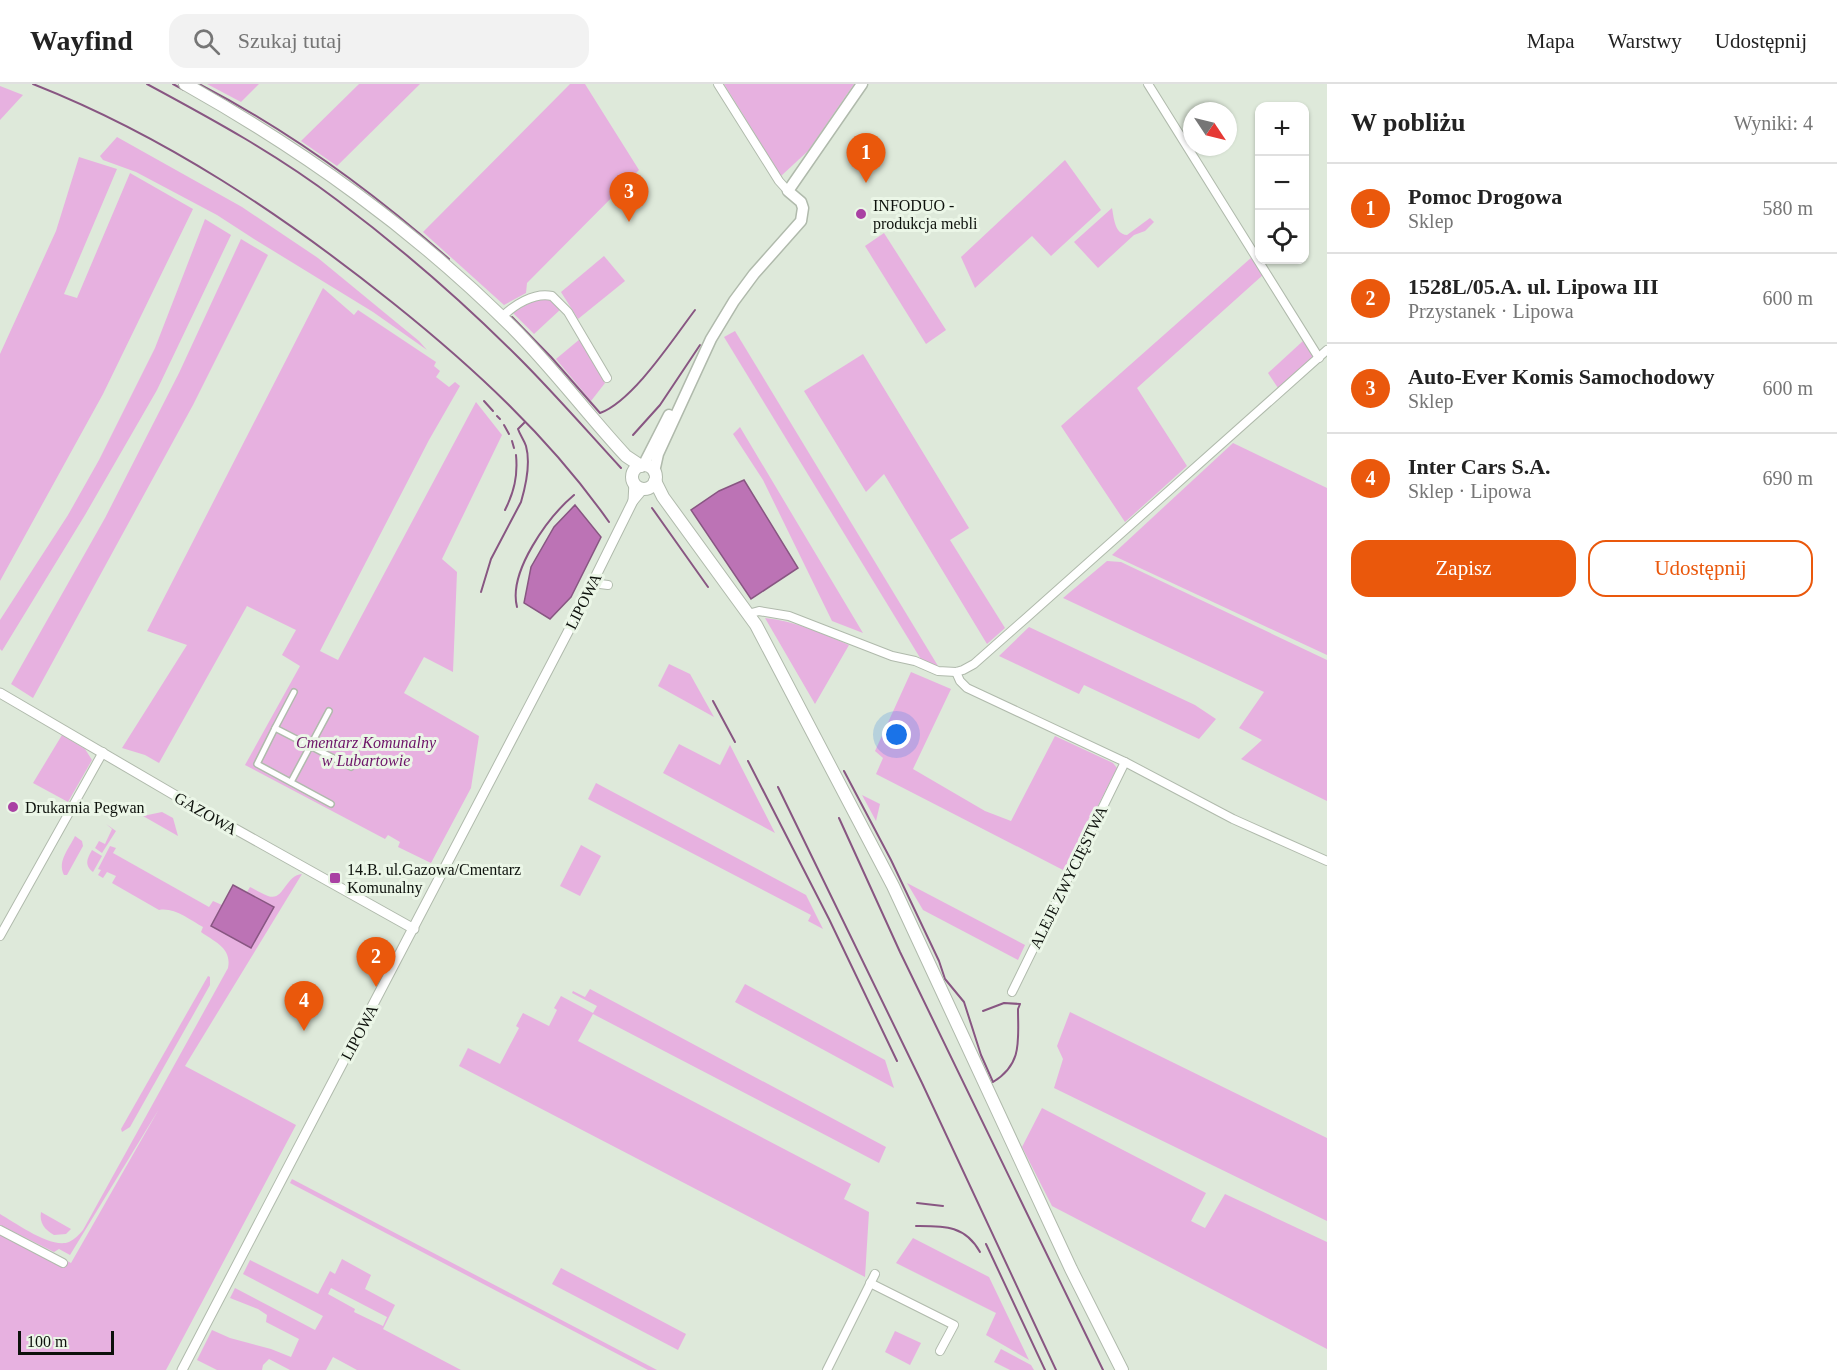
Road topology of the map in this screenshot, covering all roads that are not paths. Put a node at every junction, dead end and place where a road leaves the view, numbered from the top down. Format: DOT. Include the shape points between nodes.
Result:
graph roads {
  1 [pos="185,84"];
  2 [pos="718,84"];
  3 [pos="862,84"];
  4 [pos="1148,84"];
  5 [pos="788,191"];
  6 [pos="501,317"];
  7 [pos="1327,350"];
  8 [pos="1319,358"];
  9 [pos="607,378"];
  10 [pos="644,477"];
  11 [pos="748,614"];
  12 [pos="956,672"];
  13 [pos="294,692"];
  14 [pos="0,693"];
  15 [pos="329,711"];
  16 [pos="275,728"];
  17 [pos="310,747"];
  18 [pos="103,752"];
  19 [pos="1125,762"];
  20 [pos="351,767"];
  21 [pos="291,782"];
  22 [pos="331,804"];
  23 [pos="1327,861"];
  24 [pos="414,929"];
  25 [pos="0,936"];
  26 [pos="1012,992"];
  27 [pos="0,1230"];
  28 [pos="63,1263"];
  29 [pos="875,1274"];
  30 [pos="870,1283"];
  31 [pos="940,1351"];
  32 [pos="182,1370"];
  33 [pos="827,1370"];
  34 [pos="1122,1370"];
  1 -- 6 [label="highway" via="286,144 355,192"];
  2 -- 5 [label="street"];
  3 -- 5 [label="main road"];
  4 -- 8 [label="street"];
  5 -- 10 [label="main road, LIPOWA" via="801,202 801,221 734,301 711,339"];
  6 -- 9 [label="street" via="539,294 552,296 568,312"];
  6 -- 10 [label="highway"];
  7 -- 8 [label="street"];
  8 -- 12 [label="street" via="974,664"];
  10 -- 11 [label="highway"];
  10 -- 24 [label="street, LIPOWA"];
  11 -- 12 [label="street" via="759,611 789,616 892,656 938,671"];
  11 -- 34 [label="highway" via="893,886 1060,1247"];
  12 -- 19 [label="street" via="967,688"];
  13 -- 16 [label="street"];
  14 -- 18 [label="street, GAZOWA"];
  15 -- 17 [label="street"];
  16 -- 17 [label="street"];
  16 -- 21 [label="street" via="257,764"];
  17 -- 20 [label="street"];
  17 -- 21 [label="street"];
  18 -- 24 [label="street, GAZOWA"];
  18 -- 25 [label="street"];
  19 -- 23 [label="street" via="1233,819"];
  19 -- 26 [label="street, ALEJE ZWYCIĘSTWA"];
  21 -- 22 [label="street"];
  24 -- 32 [label="street, LIPOWA"];
  27 -- 28 [label="street"];
  29 -- 30 [label="street"];
  30 -- 31 [label="street" via="954,1325"];
  30 -- 33 [label="street"];
}
